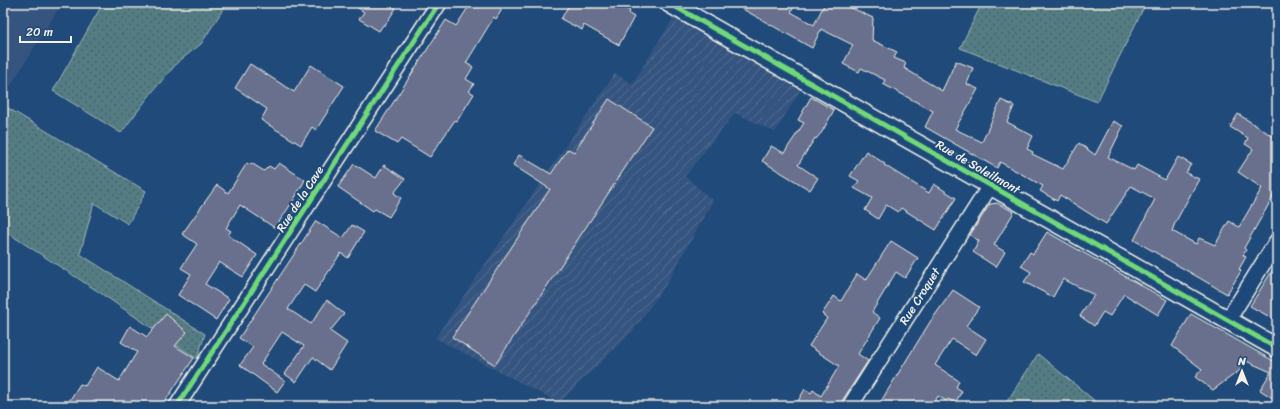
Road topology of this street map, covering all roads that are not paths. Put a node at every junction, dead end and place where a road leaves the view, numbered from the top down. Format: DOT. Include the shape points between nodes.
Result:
graph roads {
  1 [pos="439,3"];
  2 [pos="669,3"];
  3 [pos="990,186"];
  4 [pos="1277,241"];
  5 [pos="1228,320"];
  6 [pos="1277,348"];
  7 [pos="177,406"];
  8 [pos="850,406"];
  1 -- 7 [label="street, Rue de la Cave"];
  2 -- 3 [label="street, Rue de Soleilmont"];
  3 -- 5 [label="street, Rue de Soleilmont"];
  3 -- 8 [label="street, Rue Croquet"];
  4 -- 5 [label="street"];
  5 -- 6 [label="street, Rue de Soleilmont"];
}
